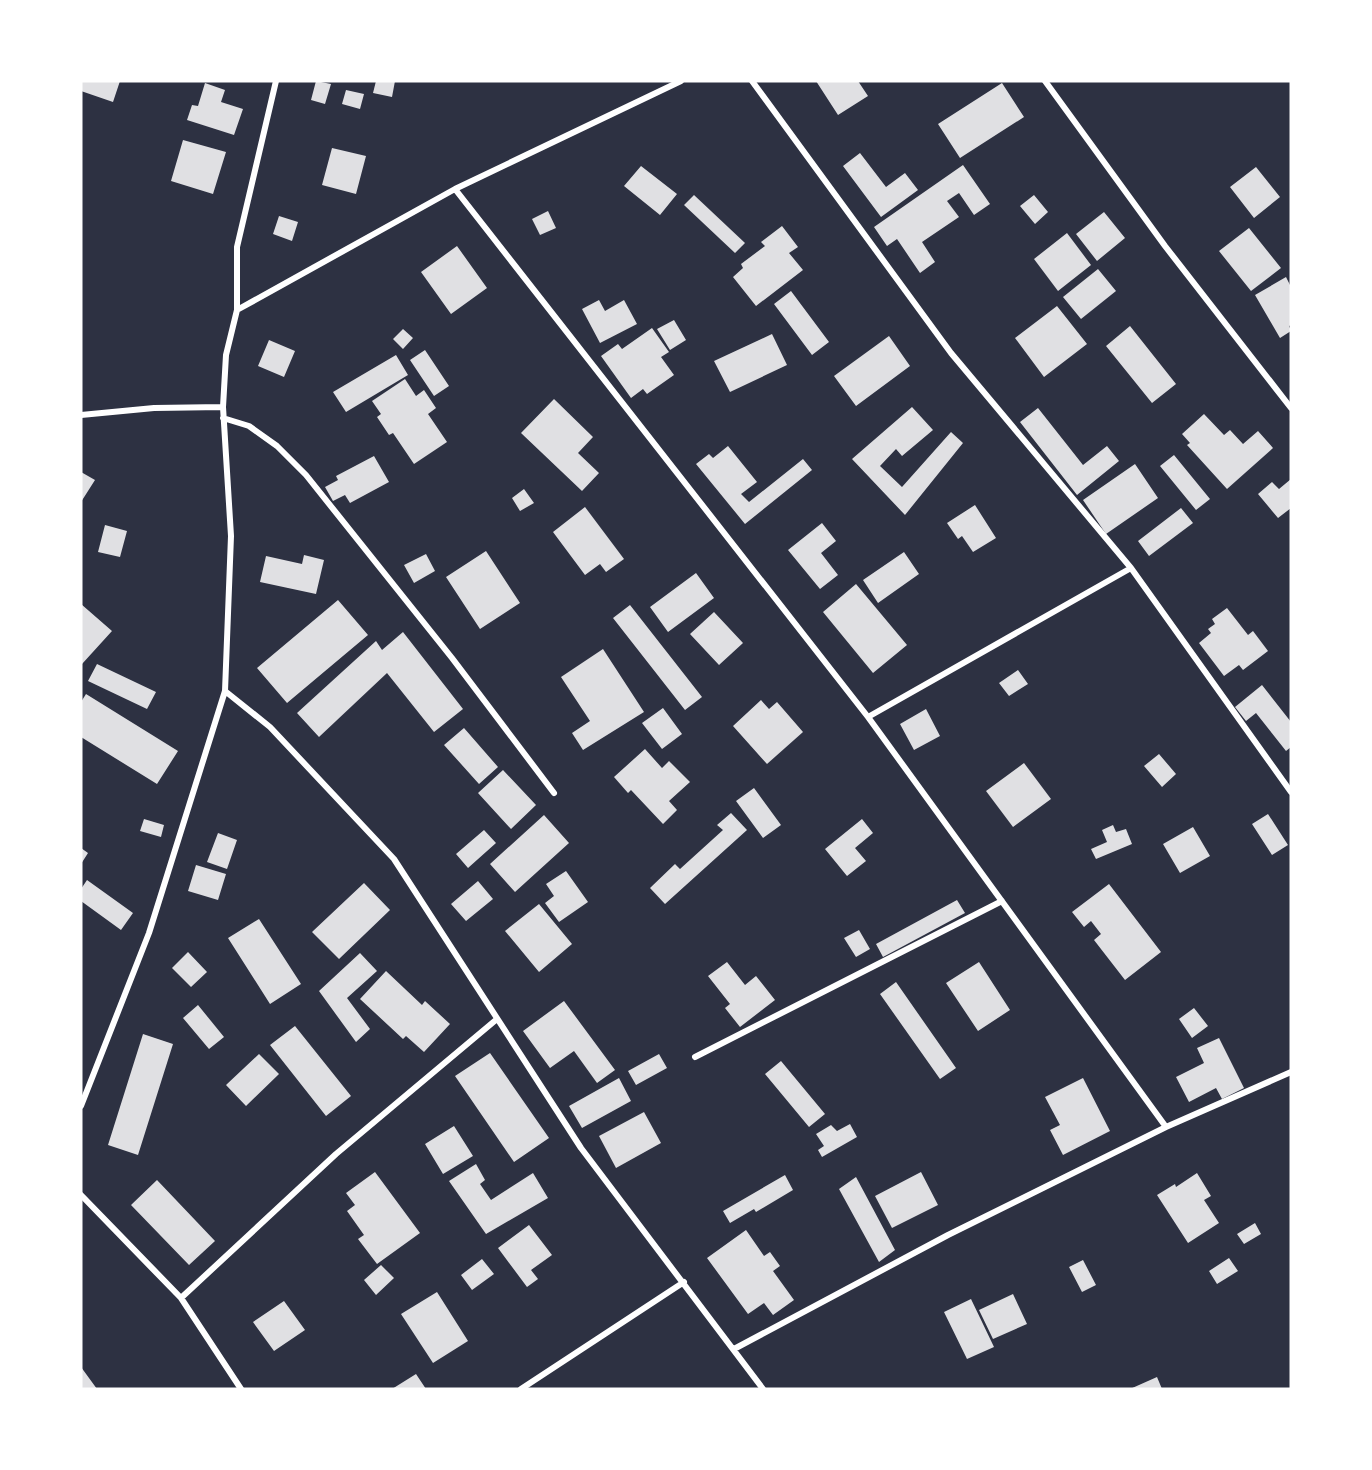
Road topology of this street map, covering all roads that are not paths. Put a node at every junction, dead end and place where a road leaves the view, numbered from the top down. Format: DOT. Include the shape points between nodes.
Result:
graph roads {
  1 [pos="276,81"];
  2 [pos="681,81"];
  3 [pos="752,81"];
  4 [pos="1045,81"];
  5 [pos="455,189"];
  6 [pos="237,310"];
  7 [pos="223,407"];
  8 [pos="1291,408"];
  9 [pos="81,415"];
  10 [pos="224,418"];
  11 [pos="1131,568"];
  12 [pos="225,691"];
  13 [pos="868,717"];
  14 [pos="1291,792"];
  15 [pos="554,793"];
  16 [pos="1002,901"];
  17 [pos="497,1019"];
  18 [pos="694,1057"];
  19 [pos="1291,1072"];
  20 [pos="81,1106"];
  21 [pos="1166,1127"];
  22 [pos="81,1195"];
  23 [pos="684,1282"];
  24 [pos="181,1298"];
  25 [pos="734,1349"];
  26 [pos="241,1389"];
  27 [pos="521,1389"];
  28 [pos="763,1389"];
  1 -- 6 [label="street" via="237,247"];
  2 -- 5 [label="street"];
  3 -- 11 [label="street" via="951,353"];
  4 -- 8 [label="street" via="1165,246"];
  5 -- 6 [label="street"];
  5 -- 13 [label="street"];
  6 -- 7 [label="street" via="226,355"];
  7 -- 9 [label="street"];
  7 -- 10 [label="street"];
  10 -- 12 [label="street" via="231,536"];
  10 -- 15 [label="street" via="249,426 277,446 306,475"];
  11 -- 13 [label="street"];
  11 -- 14 [label="street"];
  12 -- 17 [label="street" via="270,728 394,859"];
  12 -- 20 [label="street" via="149,933"];
  13 -- 16 [label="street"];
  16 -- 18 [label="street"];
  16 -- 21 [label="street"];
  17 -- 23 [label="street" via="581,1149"];
  17 -- 24 [label="street" via="336,1154"];
  19 -- 21 [label="street"];
  21 -- 25 [label="street" via="948,1235"];
  22 -- 24 [label="street"];
  23 -- 25 [label="street"];
  23 -- 27 [label="street"];
  24 -- 26 [label="street"];
  25 -- 28 [label="street"];
}
